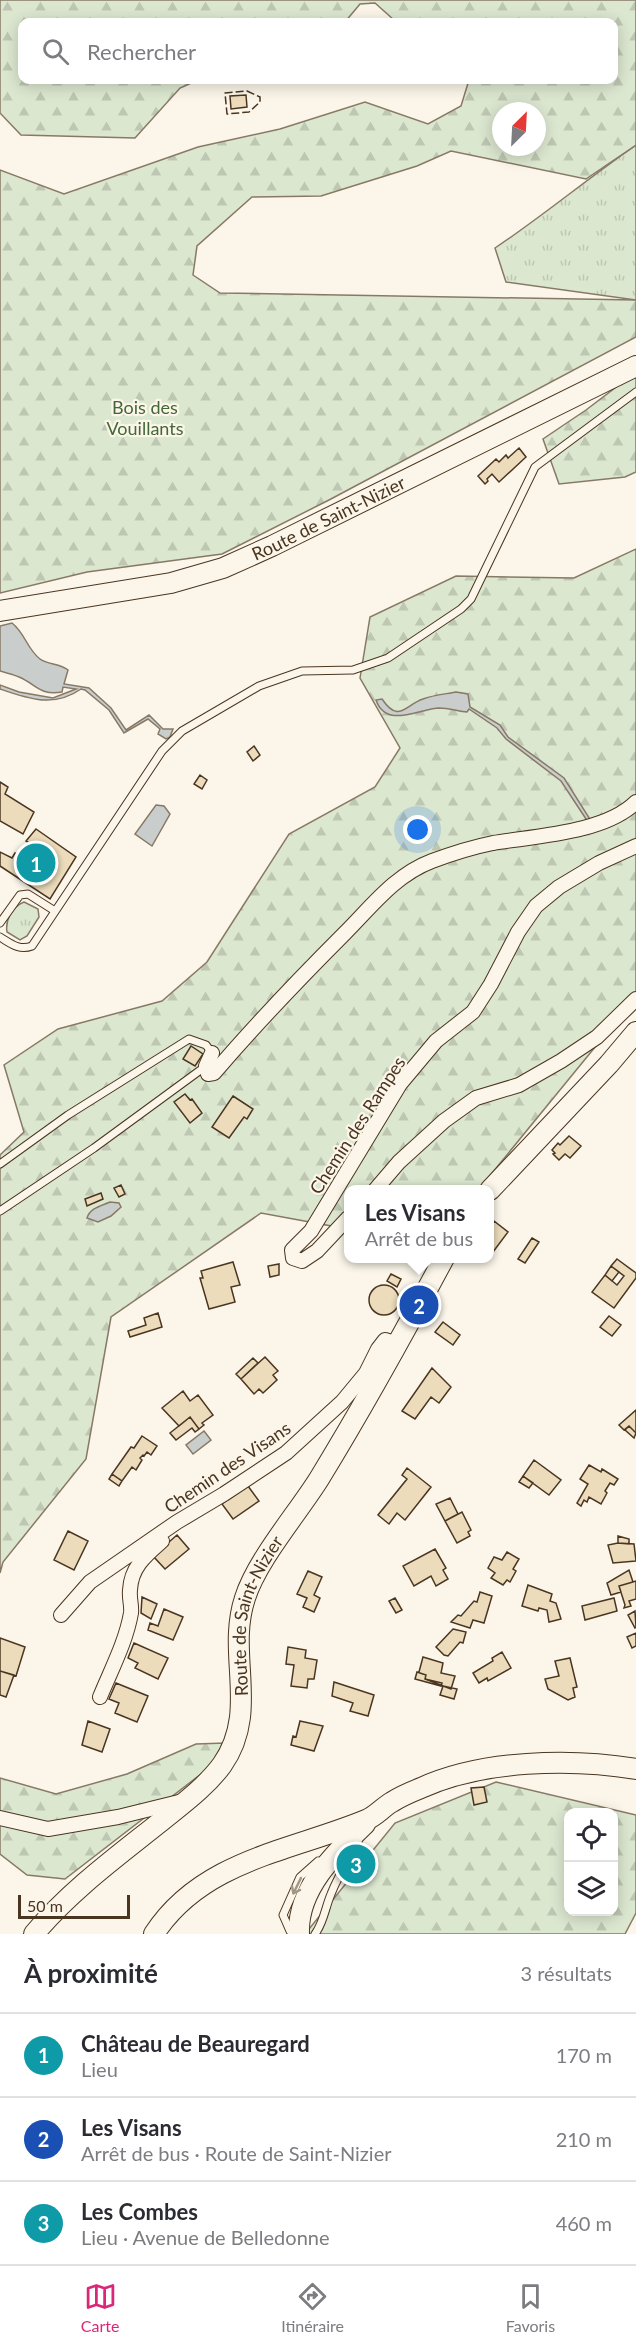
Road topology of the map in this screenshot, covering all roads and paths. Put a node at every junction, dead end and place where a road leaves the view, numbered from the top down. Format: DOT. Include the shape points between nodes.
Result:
graph roads {
  1 [pos="636,366"];
  2 [pos="636,392"];
  3 [pos="0,611"];
  4 [pos="636,802"];
  5 [pos="636,846"];
  6 [pos="55,911"];
  7 [pos="0,923"];
  8 [pos="0,937"];
  9 [pos="636,999"];
  10 [pos="636,1032"];
  11 [pos="209,1060"];
  12 [pos="0,1164"];
  13 [pos="379,1185"];
  14 [pos="494,1185"];
  15 [pos="0,1211"];
  16 [pos="344,1222"];
  17 [pos="441,1263"];
  18 [pos="398,1344"];
  19 [pos="192,1513"];
  20 [pos="61,1615"];
  21 [pos="100,1697"];
  22 [pos="636,1769"];
  23 [pos="188,1800"];
  24 [pos="0,1818"];
  25 [pos="369,1820"];
  26 [pos="34,1934"];
  27 [pos="154,1934"];
  28 [pos="297,1934"];
  29 [pos="315,1934"];
  1 -- 3 [label="main road, Route de Saint-Nizier" via="223,568 160,585"];
  2 -- 6 [label="lane" via="535,467 471,599 461,609 388,658 353,670 302,671 281,678 259,686 182,731 162,751"];
  4 -- 11 [label="street" via="629,810 606,820 490,844 430,862 394,881 268,1011 214,1073 208,1074"];
  5 -- 16 [label="street, Chemin des Rampes" via="559,887 537,906 473,1012 436,1041 400,1084 311,1231 292,1250 293,1258 302,1261 317,1251"];
  6 -- 7 [label="lane" via="28,894 20,895"];
  6 -- 8 [label="lane" via="26,949"];
  9 -- 13 [label="street" via="597,1037 561,1061 519,1085 476,1098 444,1121"];
  10 -- 14 [label="main road"];
  11 -- 12 [label="lane" via="206,1045 189,1039 68,1115"];
  11 -- 15 [label="lane" via="94,1148"];
  17 -- 18 [label="main road, Route de Saint-Nizier"];
  18 -- 19 [label="street, Chemin des Visans" via="385,1340 366,1373 342,1402 286,1453"];
  18 -- 23 [label="main road, Route de Saint-Nizier" via="245,1597 238,1627 243,1700 240,1723 222,1764"];
  19 -- 20 [label="street, Chemin des Visans" via="90,1582"];
  19 -- 21 [label="street" via="139,1563 132,1575 131,1612"];
  22 -- 25 [label="main road" via="574,1762 469,1773 423,1786"];
  23 -- 24 [label="street" via="48,1829"];
  23 -- 26 [label="main road, Route de Saint-Nizier" via="73,1892"];
  25 -- 27 [label="main road" via="226,1870 183,1900"];
  25 -- 28 [label="main road" via="338,1849 318,1876 304,1901"];
  25 -- 29 [label="lane" via="337,1880 323,1923"];
}
